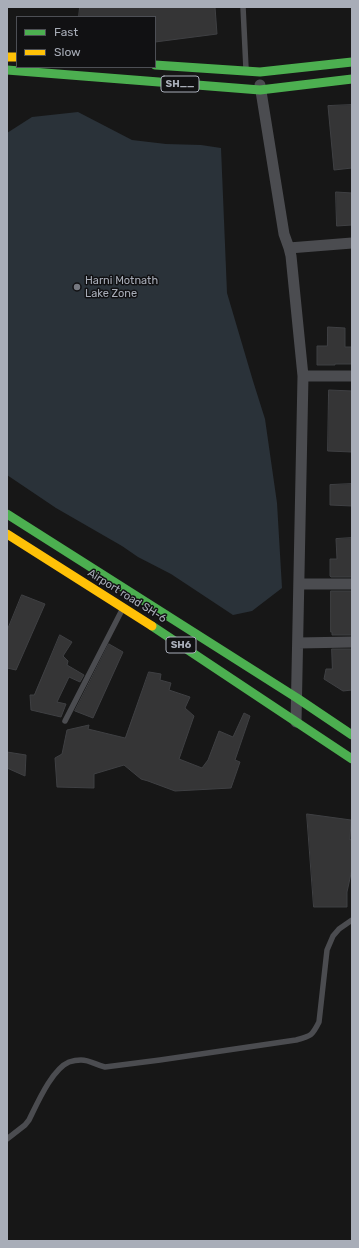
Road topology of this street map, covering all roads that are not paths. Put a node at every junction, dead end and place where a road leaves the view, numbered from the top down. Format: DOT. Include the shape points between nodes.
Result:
graph roads {
  1 [pos="243,7"];
  2 [pos="352,62"];
  3 [pos="156,66"];
  4 [pos="7,70"];
  5 [pos="260,72"];
  6 [pos="352,79"];
  7 [pos="245,80"];
  8 [pos="260,90"];
  9 [pos="352,243"];
  10 [pos="288,248"];
  11 [pos="303,376"];
  12 [pos="352,376"];
  13 [pos="7,514"];
  14 [pos="7,534"];
  15 [pos="299,584"];
  16 [pos="352,584"];
  17 [pos="123,608"];
  18 [pos="352,642"];
  19 [pos="298,643"];
  20 [pos="297,698"];
  21 [pos="65,721"];
  22 [pos="296,722"];
  23 [pos="352,735"];
  24 [pos="352,760"];
  25 [pos="352,920"];
  26 [pos="7,1139"];
  1 -- 7 [label="lane"];
  2 -- 5 [label="main road"];
  3 -- 7 [label="main road"];
  4 -- 7 [label="main road, SH__"];
  5 -- 7 [label="main road"];
  5 -- 8 [label="street"];
  6 -- 8 [label="main road, SH__"];
  7 -- 8 [label="main road, SH__"];
  8 -- 10 [label="street"];
  9 -- 10 [label="street"];
  10 -- 11 [label="street"];
  11 -- 12 [label="street"];
  11 -- 15 [label="street"];
  13 -- 20 [label="main road, SH6"];
  14 -- 17 [label="main road, Airport road SH-6 / SH6"];
  15 -- 16 [label="street"];
  15 -- 19 [label="street"];
  17 -- 21 [label="lane"];
  17 -- 22 [label="main road, Airport road SH-6 / SH6"];
  18 -- 19 [label="street"];
  19 -- 20 [label="street"];
  20 -- 22 [label="street"];
  20 -- 23 [label="main road, SH6"];
  22 -- 24 [label="main road, Airport road SH-6 / SH6"];
  25 -- 26 [label="lane" via="333,936 327,950 319,1022 309,1037 105,1067 90,1061 68,1062 49,1082 29,1120"];
}
